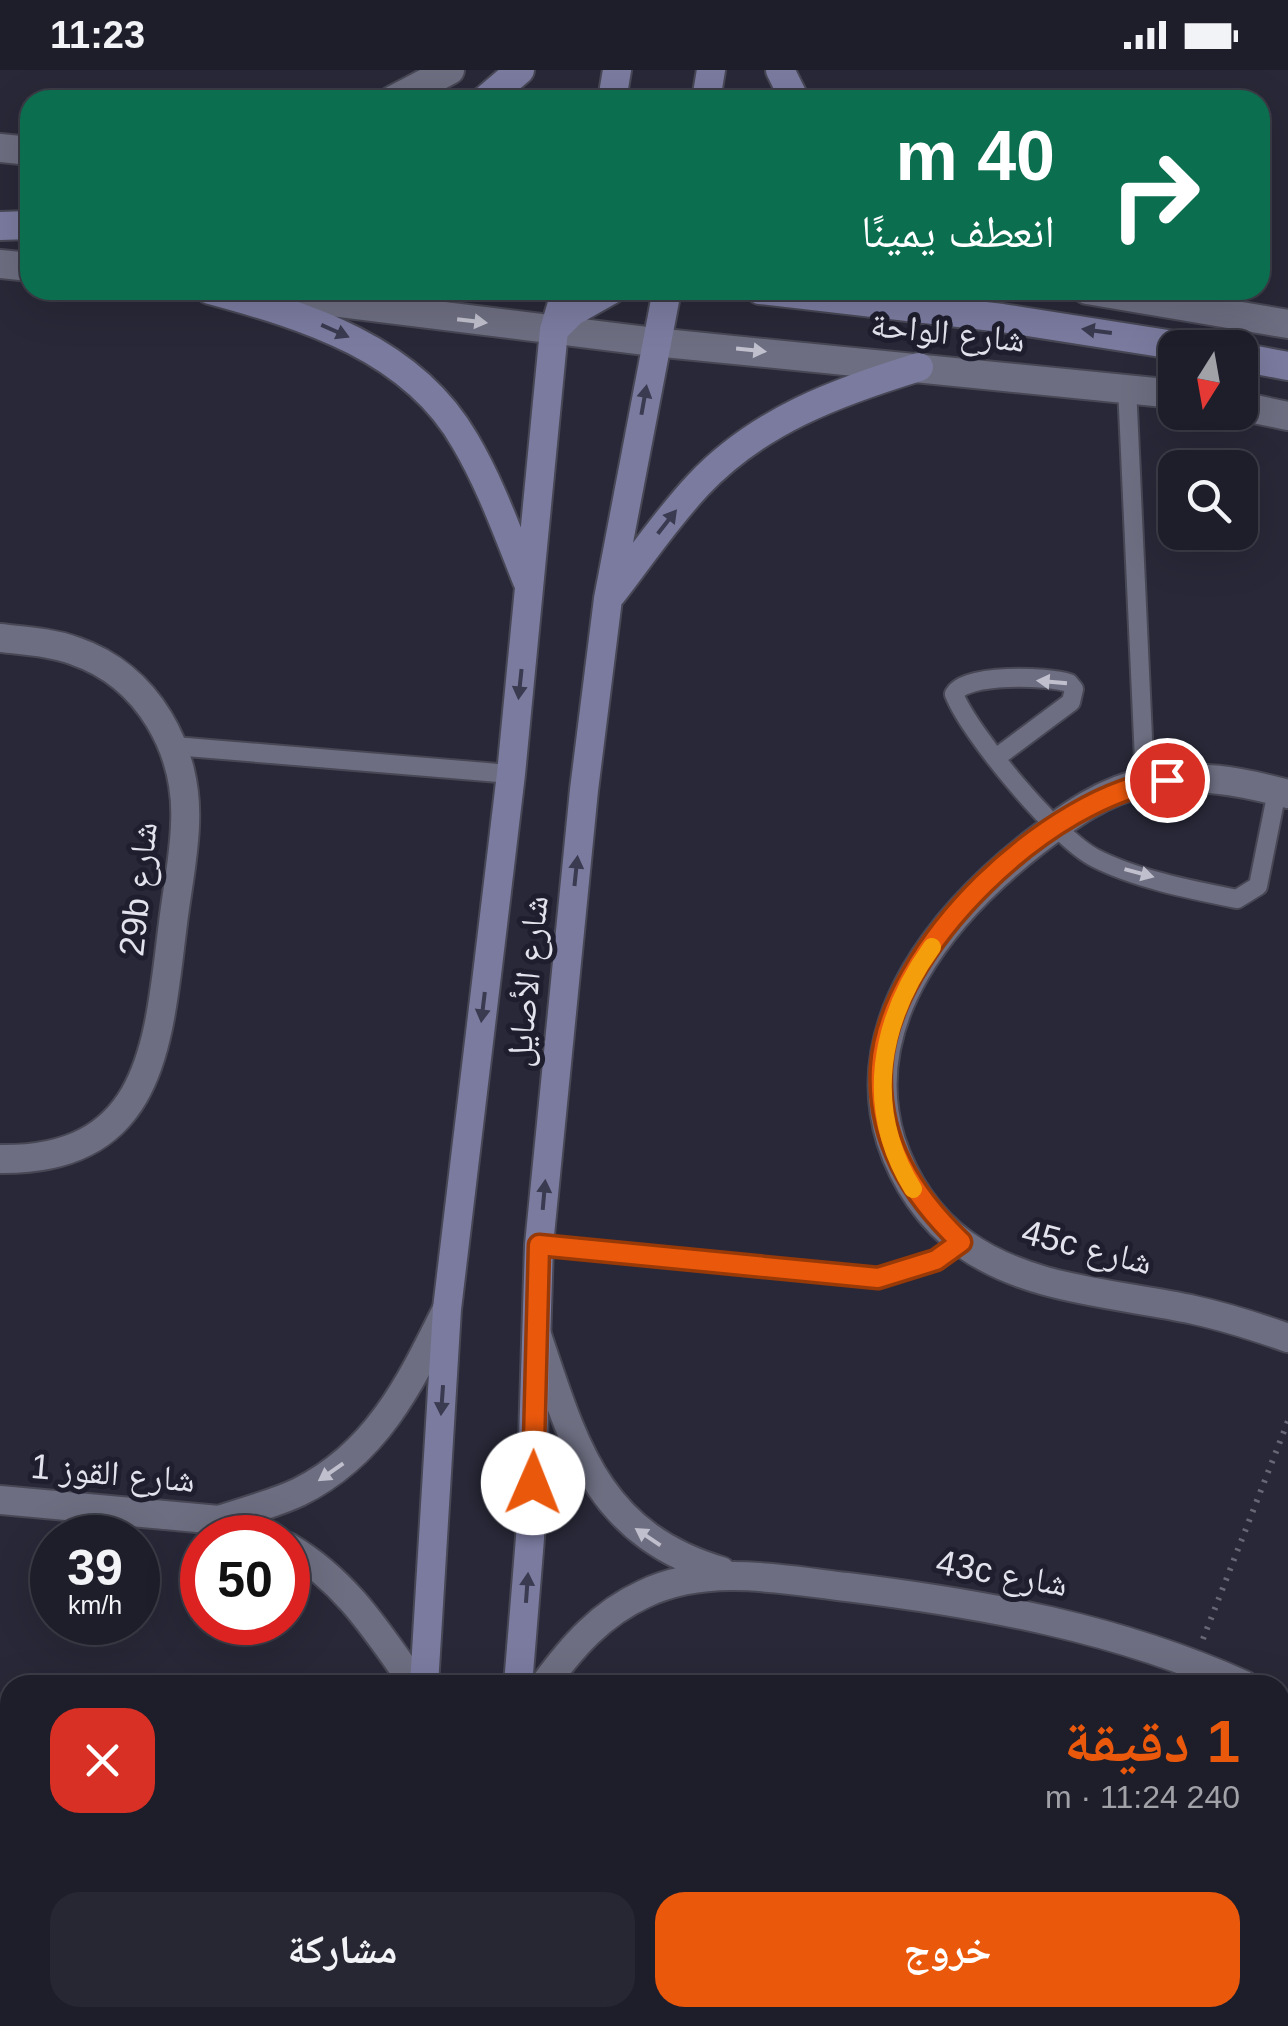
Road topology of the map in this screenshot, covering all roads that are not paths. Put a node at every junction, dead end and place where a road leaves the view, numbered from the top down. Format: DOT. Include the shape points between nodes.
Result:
graph roads {
  1 [pos="450,70"];
  2 [pos="520,70"];
  3 [pos="412,90"];
  4 [pos="497,90"];
  5 [pos="241,300"];
  6 [pos="316,300"];
  7 [pos="563,300"];
  8 [pos="593,300"];
  9 [pos="664,300"];
  10 [pos="846,300"];
  11 [pos="1145,300"];
  12 [pos="1288,324"];
  13 [pos="554,330"];
  14 [pos="654,342"];
  15 [pos="1158,342"];
  16 [pos="1258,360"];
  17 [pos="1288,366"];
  18 [pos="919,367"];
  19 [pos="1127,386"];
  20 [pos="1158,391"];
  21 [pos="1258,410"];
  22 [pos="1288,416"];
  23 [pos="530,587"];
  24 [pos="608,599"];
  25 [pos="0,638"];
  26 [pos="174,746"];
  27 [pos="996,758"];
  28 [pos="512,774"];
  29 [pos="1145,782"];
  30 [pos="1282,793"];
  31 [pos="1056,826"];
  32 [pos="0,1159"];
  33 [pos="961,1242"];
  34 [pos="539,1245"];
  35 [pos="447,1309"];
  36 [pos="534,1327"];
  37 [pos="1288,1338"];
  38 [pos="0,1500"];
  39 [pos="233,1515"];
  40 [pos="180,1516"];
  41 [pos="310,1560"];
  42 [pos="736,1575"];
  43 [pos="408,1675"];
  44 [pos="425,1675"];
  45 [pos="519,1675"];
  46 [pos="551,1675"];
  47 [pos="1222,1675"];
  1 -- 3 [label="street"];
  2 -- 4 [label="main road"];
  5 -- 23 [label="main road, one-way" via="332,329 401,368 464,438"];
  6 -- 13 [label="street, شارع الواحة, one-way"];
  7 -- 13 [label="main road, شارع الأصايل"];
  8 -- 13 [label="main road"];
  9 -- 14 [label="main road, شارع الأصايل"];
  15 -- 10 [label="main road, one-way"];
  11 -- 12 [label="street"];
  13 -- 14 [label="street, شارع الواحة"];
  13 -- 23 [label="main road, شارع الأصايل"];
  14 -- 18 [label="street, شارع الواحة, one-way"];
  24 -- 14 [label="main road, شارع الأصايل, one-way"];
  16 -- 17 [label="main road"];
  18 -- 19 [label="street, شارع الواحة"];
  24 -- 18 [label="main road, one-way" via="700,483 757,434 814,403"];
  19 -- 20 [label="street, شارع الواحة"];
  19 -- 29 [label="lane"];
  21 -- 22 [label="street"];
  23 -- 28 [label="main road, شارع الأصايل, one-way"];
  34 -- 24 [label="main road, شارع الأصايل, one-way"];
  25 -- 26 [label="street, 29b شارع" via="75,651 108,666 136,688"];
  26 -- 28 [label="lane"];
  26 -- 32 [label="street, 29b شارع" via="186,823 157,1046 142,1085 118,1118 84,1143 45,1157"];
  27 -- 27 [label="lane, one-way" via="1071,702 1070,683 988,679 959,685 956,699"];
  27 -- 31 [label="lane"];
  28 -- 35 [label="main road, شارع الأصايل, one-way"];
  29 -- 30 [label="street, 45c شارع" via="1219,779"];
  29 -- 31 [label="street, 45c شارع" via="1106,794"];
  31 -- 30 [label="lane, one-way" via="1115,866 1237,899 1258,886"];
  31 -- 33 [label="street, 45c شارع" via="954,917 891,1018 881,1068 884,1117 925,1208"];
  33 -- 34 [label="lane" via="936,1260 878,1278"];
  33 -- 37 [label="street, 45c شارع" via="996,1264 1048,1282 1194,1310"];
  34 -- 36 [label="main road, شارع الأصايل"];
  35 -- 39 [label="street, شارع القوز 1, one-way" via="407,1391 360,1450 297,1493"];
  35 -- 44 [label="main road, شارع الأصايل, one-way"];
  42 -- 36 [label="street, 43c شارع, one-way" via="681,1559 634,1528 597,1487 572,1438"];
  45 -- 36 [label="main road, شارع الأصايل, one-way" via="532,1505"];
  38 -- 40 [label="street, شارع القوز 1"];
  41 -- 43 [label="street" via="348,1591"];
  42 -- 46 [label="street, 43c شارع" via="690,1578 645,1593 605,1616"];
  42 -- 47 [label="street, 43c شارع" via="1006,1610 1127,1639"];
}
